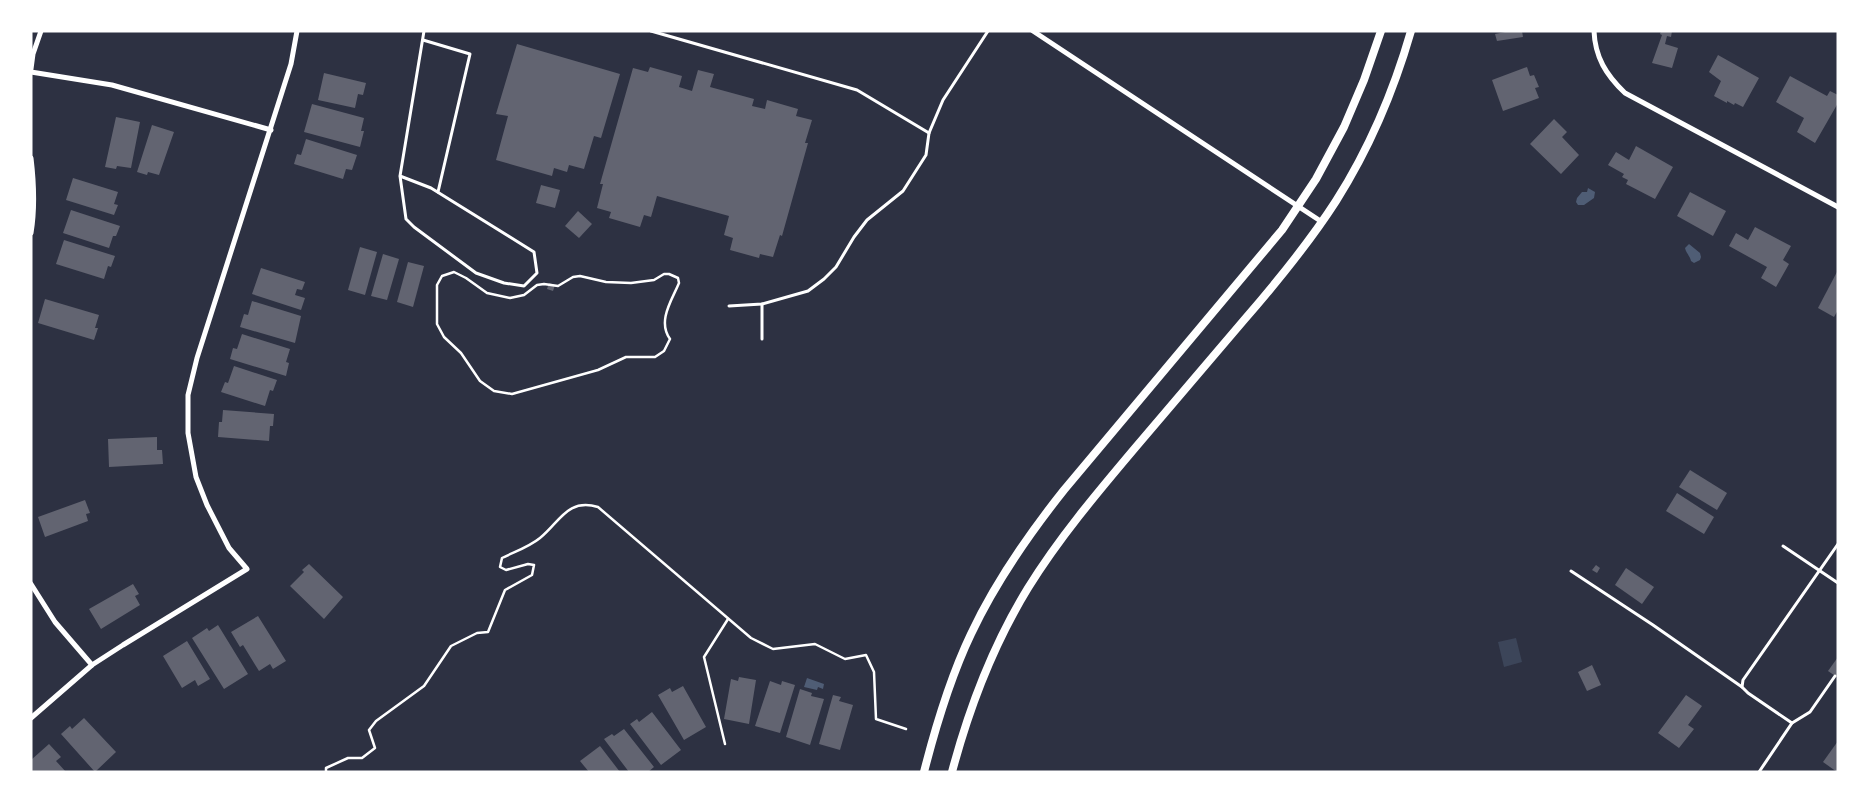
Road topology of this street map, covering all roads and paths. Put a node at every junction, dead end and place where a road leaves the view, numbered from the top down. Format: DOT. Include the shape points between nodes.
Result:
graph roads {
  1 [pos="41,31"];
  2 [pos="298,31"];
  3 [pos="424,31"];
  4 [pos="651,31"];
  5 [pos="988,31"];
  6 [pos="1033,31"];
  7 [pos="1382,31"];
  8 [pos="1411,31"];
  9 [pos="1594,31"];
  10 [pos="422,40"];
  11 [pos="31,70"];
  12 [pos="270,130"];
  13 [pos="929,133"];
  14 [pos="31,158"];
  15 [pos="32,163"];
  16 [pos="400,176"];
  17 [pos="438,192"];
  18 [pos="1298,206"];
  19 [pos="1838,207"];
  20 [pos="1322,222"];
  21 [pos="31,233"];
  22 [pos="548,286"];
  23 [pos="762,304"];
  24 [pos="729,306"];
  25 [pos="762,339"];
  26 [pos="1838,544"];
  27 [pos="1783,546"];
  28 [pos="1819,570"];
  29 [pos="1571,571"];
  30 [pos="1838,583"];
  31 [pos="31,584"];
  32 [pos="728,619"];
  33 [pos="92,665"];
  34 [pos="1835,676"];
  35 [pos="1742,687"];
  36 [pos="31,718"];
  37 [pos="1792,723"];
  38 [pos="906,728"];
  39 [pos="725,744"];
  40 [pos="326,772"];
  41 [pos="924,772"];
  42 [pos="952,772"];
  43 [pos="1759,772"];
  1 -- 11 [label="street"];
  2 -- 12 [label="street"];
  3 -- 10 [label="lane"];
  4 -- 13 [label="lane" via="857,90"];
  5 -- 13 [label="lane" via="942,100"];
  6 -- 18 [label="street"];
  7 -- 18 [label="street" via="1344,128"];
  8 -- 20 [label="street" via="1376,126"];
  9 -- 19 [label="street" via="1596,51 1603,66 1625,93"];
  10 -- 16 [label="lane"];
  10 -- 17 [label="lane" via="470,54"];
  11 -- 12 [label="street" via="112,85"];
  12 -- 33 [label="street" via="188,395 188,433 196,477 229,548 247,569"];
  13 -- 23 [label="lane" via="926,155 903,191 867,220 824,280 808,291"];
  14 -- 15 [label="street"];
  15 -- 21 [label="street" via="34,219"];
  16 -- 17 [label="lane"];
  16 -- 17 [label="lane" via="406,219 476,273 524,286 537,273 534,252"];
  18 -- 20 [label="street"];
  18 -- 41 [label="street" via="1268,249 1064,490 1020,549 970,635 942,708"];
  20 -- 42 [label="street" via="1276,282 1094,497 1042,567 1013,614 990,663"];
  22 -- 22 [label="path" via="536,285 524,295 510,298 487,294 454,272 439,280 437,324 480,382 494,391 512,394 598,370 626,358 655,357 668,345 666,310 679,283 678,278 664,274 654,280 631,283 573,276 558,286"];
  23 -- 24 [label="lane"];
  23 -- 25 [label="lane"];
  26 -- 28 [label="lane"];
  27 -- 28 [label="lane"];
  28 -- 30 [label="lane"];
  28 -- 35 [label="lane" via="1743,680"];
  29 -- 35 [label="lane"];
  31 -- 33 [label="street" via="55,622"];
  32 -- 39 [label="path" via="704,656"];
  33 -- 36 [label="street"];
  34 -- 37 [label="lane" via="1810,712"];
  35 -- 37 [label="lane"];
  37 -- 43 [label="lane"];
  38 -- 40 [label="path" via="876,719 874,672 866,655 845,658 814,644 772,649 752,638 598,507 588,504 576,506 555,521 540,538 502,558 500,567 506,570 534,565 532,575 505,590 488,632 451,646 424,686 376,721 369,730 376,748 362,758 348,758 326,768"];
}
